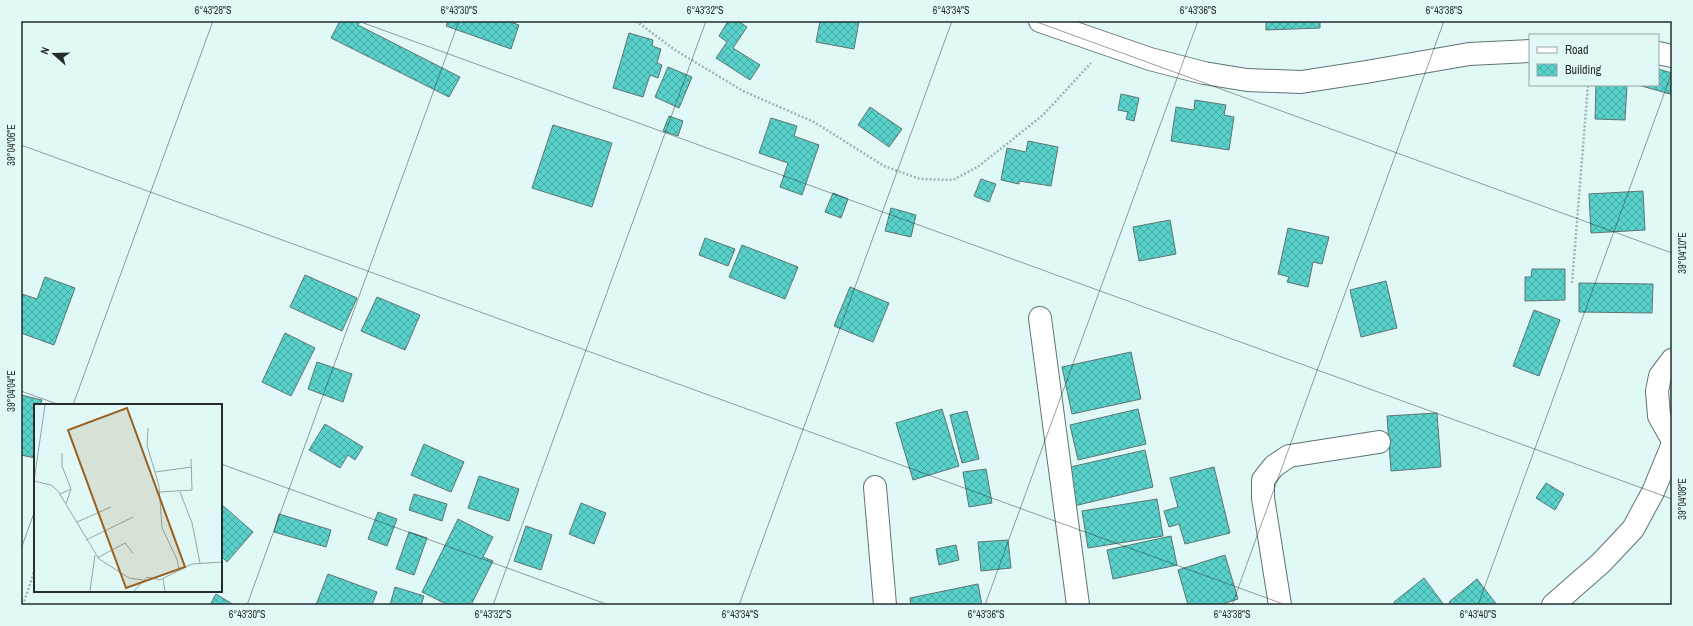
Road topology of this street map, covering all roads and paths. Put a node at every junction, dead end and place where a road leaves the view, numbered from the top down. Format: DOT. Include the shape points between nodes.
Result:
graph roads {
  1 [pos="636,21"];
  2 [pos="1040,21"];
  3 [pos="1107,44"];
  4 [pos="1529,50"];
  5 [pos="1659,53"];
  6 [pos="1672,56"];
  7 [pos="1588,86"];
  8 [pos="1572,283"];
  9 [pos="1040,318"];
  10 [pos="1672,360"];
  11 [pos="1672,439"];
  12 [pos="1379,442"];
  13 [pos="1672,446"];
  14 [pos="875,487"];
  15 [pos="34,572"];
  16 [pos="23,605"];
  17 [pos="885,605"];
  18 [pos="1078,605"];
  19 [pos="1280,605"];
  20 [pos="1554,605"];
  1 -- 3 [label="path" via="675,50 743,91 814,122 884,166 920,179 953,180 979,166 1043,115 1080,77"];
  2 -- 3 [label="street"];
  3 -- 4 [label="street" via="1150,59 1204,73 1247,80 1302,82 1468,54"];
  5 -- 6 [label="street"];
  7 -- 8 [label="path"];
  9 -- 18 [label="street"];
  10 -- 11 [label="street" via="1660,376 1657,391 1659,416"];
  12 -- 19 [label="street" via="1289,456 1274,466 1263,480 1263,498"];
  13 -- 20 [label="street" via="1634,529"];
  14 -- 17 [label="street"];
  15 -- 16 [label="path"];
}
